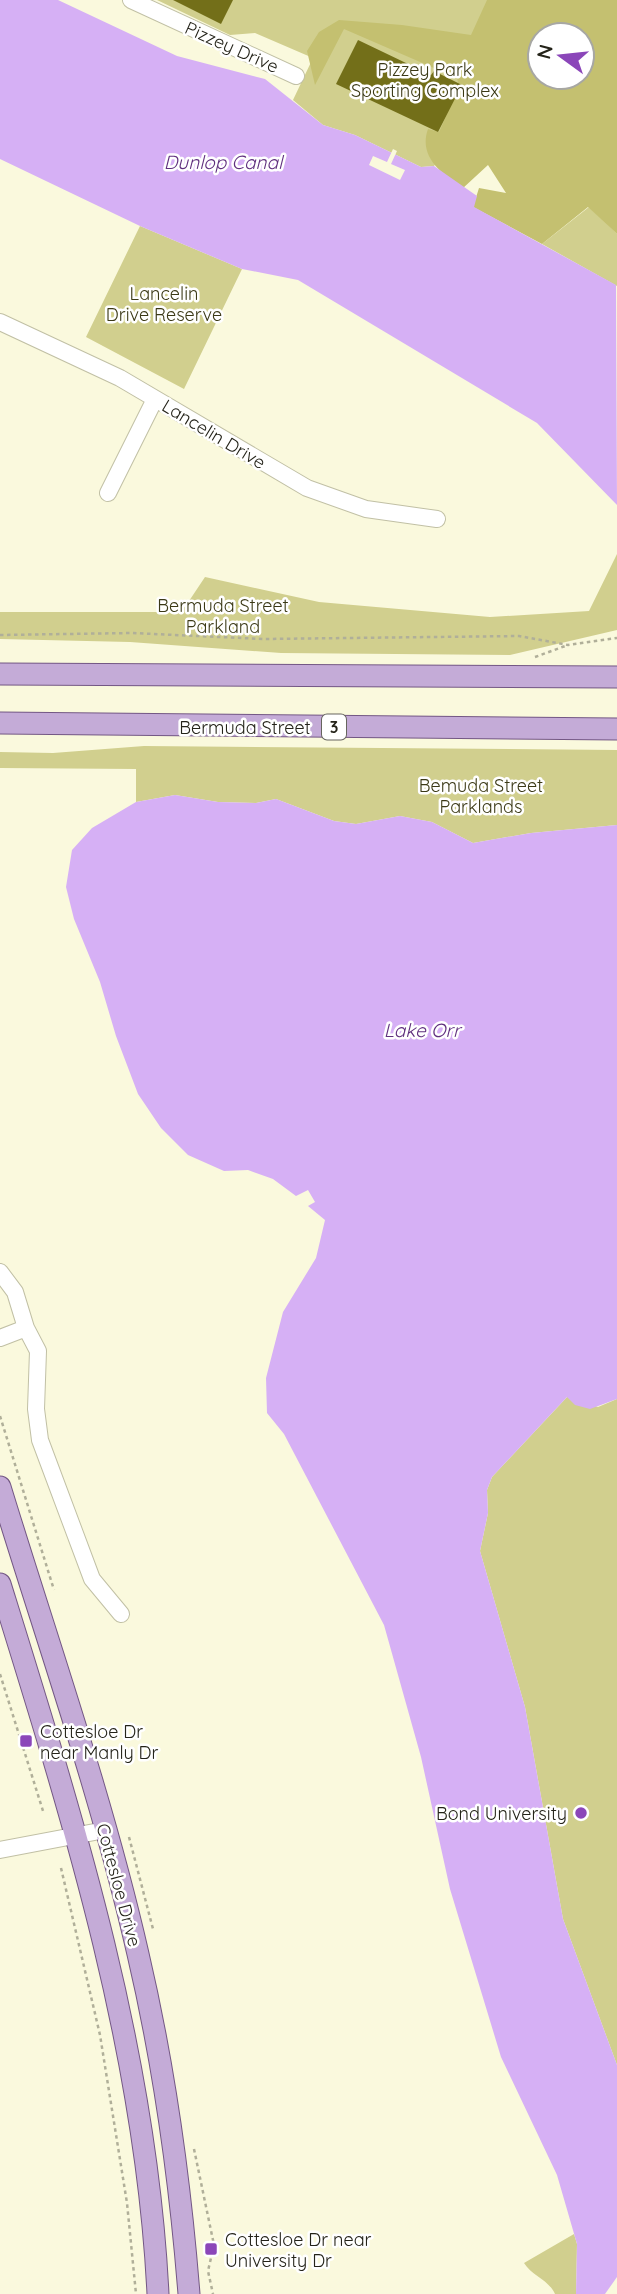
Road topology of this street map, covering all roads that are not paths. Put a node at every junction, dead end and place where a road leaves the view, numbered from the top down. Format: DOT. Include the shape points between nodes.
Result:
graph roads {
  1 [pos="131,0"];
  2 [pos="296,76"];
  3 [pos="0,322"];
  4 [pos="155,399"];
  5 [pos="108,493"];
  6 [pos="436,519"];
  7 [pos="0,674"];
  8 [pos="617,677"];
  9 [pos="0,723"];
  10 [pos="617,729"];
  11 [pos="0,1272"];
  12 [pos="26,1328"];
  13 [pos="0,1338"];
  14 [pos="0,1487"];
  15 [pos="0,1584"];
  16 [pos="121,1614"];
  17 [pos="105,1830"];
  18 [pos="78,1836"];
  19 [pos="0,1850"];
  20 [pos="158,2294"];
  21 [pos="189,2294"];
  1 -- 2 [label="street, Pizzey Drive"];
  3 -- 4 [label="street, Lancelin Drive" via="88,361"];
  4 -- 5 [label="street"];
  4 -- 6 [label="street, Lancelin Drive" via="307,488 366,509"];
  7 -- 8 [label="main road"];
  9 -- 10 [label="main road, Bermuda Street / 3"];
  11 -- 12 [label="street" via="15,1292"];
  12 -- 13 [label="street"];
  12 -- 16 [label="street" via="38,1351 40,1440 92,1579"];
  14 -- 17 [label="main road, Cottesloe Drive"];
  15 -- 18 [label="main road, Cottesloe Drive"];
  17 -- 18 [label="street"];
  17 -- 21 [label="main road, Cottesloe Drive" via="138,1953 162,2074"];
  18 -- 19 [label="street"];
  18 -- 20 [label="main road, Cottesloe Drive" via="126,2042 148,2178"];
}
